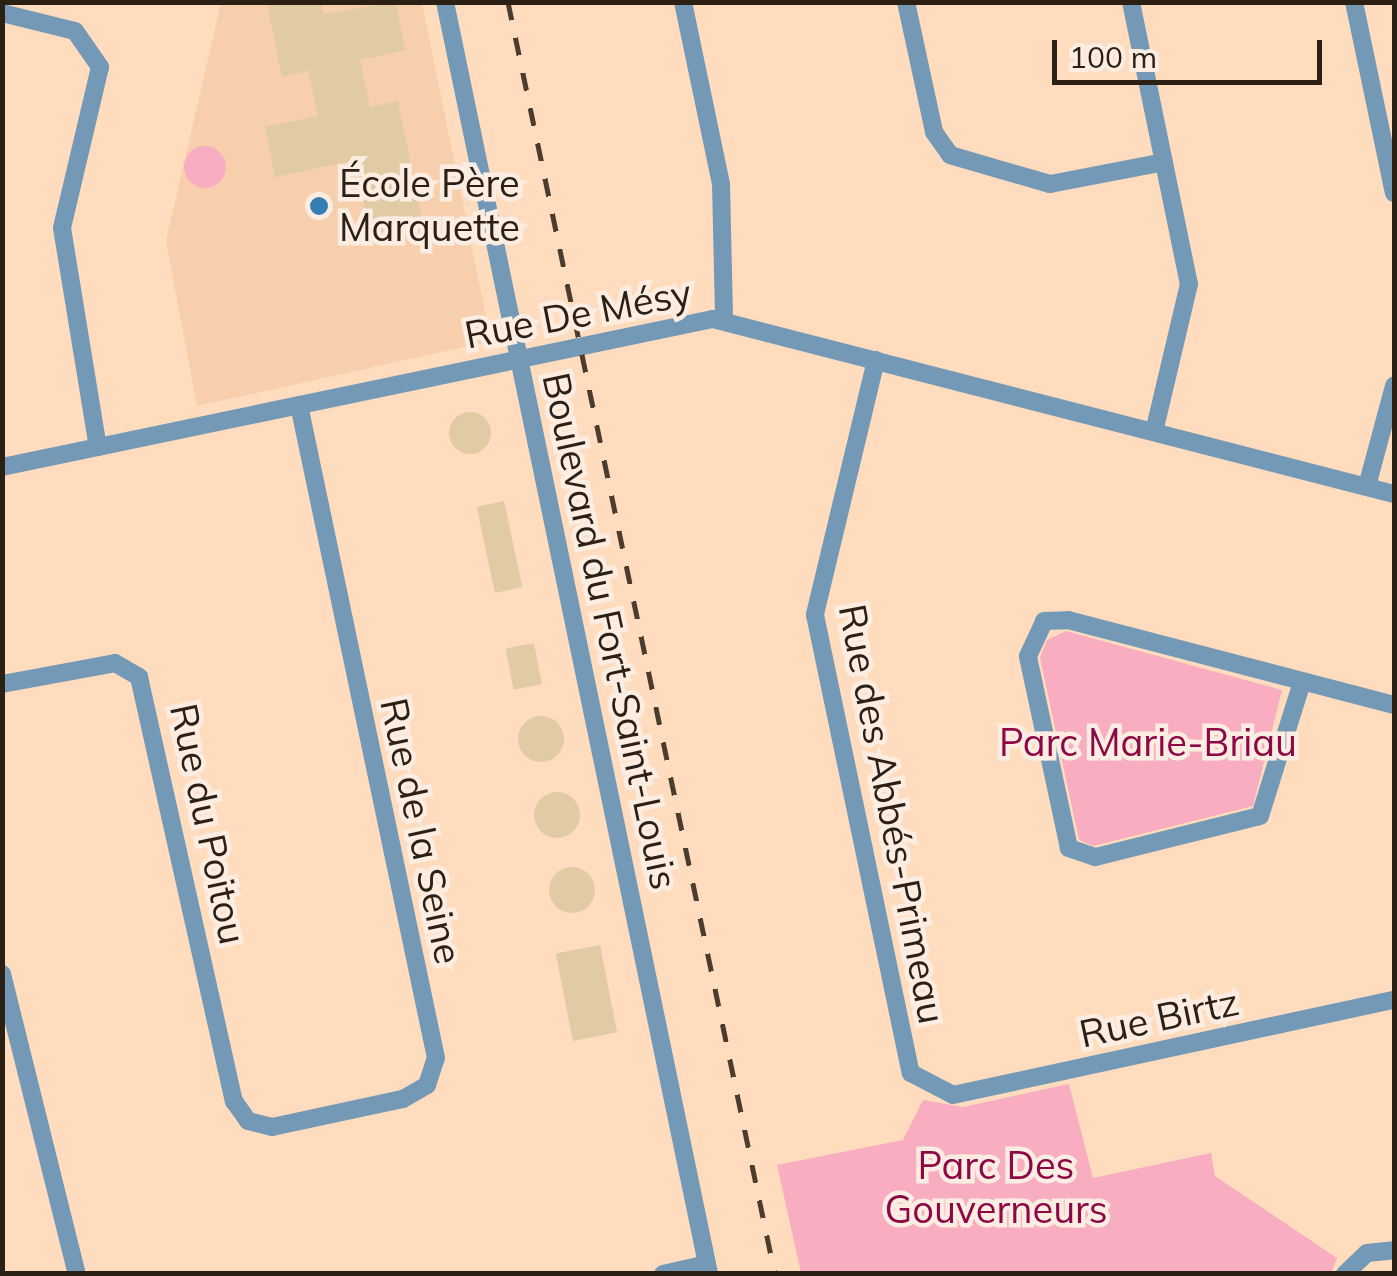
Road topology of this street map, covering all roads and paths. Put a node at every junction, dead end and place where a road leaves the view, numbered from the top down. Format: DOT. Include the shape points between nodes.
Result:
graph roads {
  1 [pos="446,2"];
  2 [pos="683,2"];
  3 [pos="906,2"];
  4 [pos="1131,2"];
  5 [pos="1354,2"];
  6 [pos="2,14"];
  7 [pos="1387,124"];
  8 [pos="1164,162"];
  9 [pos="1394,193"];
  10 [pos="724,320"];
  11 [pos="520,358"];
  12 [pos="876,360"];
  13 [pos="1394,386"];
  14 [pos="300,405"];
  15 [pos="1154,432"];
  16 [pos="98,447"];
  17 [pos="2,467"];
  18 [pos="1367,486"];
  19 [pos="1394,494"];
  20 [pos="1302,682"];
  21 [pos="2,684"];
  22 [pos="1394,704"];
  23 [pos="2,974"];
  24 [pos="1394,1000"];
  25 [pos="938,1092"];
  26 [pos="248,1121"];
  27 [pos="1394,1250"];
  28 [pos="708,1269"];
  29 [pos="77,1274"];
  30 [pos="663,1274"];
  31 [pos="1345,1274"];
  1 -- 11 [label="street, Boulevard du Fort-Saint-Louis"];
  2 -- 10 [label="street" via="722,194"];
  3 -- 8 [label="street" via="934,132 950,155 1050,184"];
  4 -- 8 [label="street"];
  5 -- 7 [label="street"];
  6 -- 16 [label="street" via="76,32 100,67 62,228"];
  7 -- 9 [label="street"];
  8 -- 15 [label="street" via="1188,296"];
  10 -- 11 [label="street, Rue De Mésy"];
  10 -- 12 [label="street, Rue De Mésy"];
  11 -- 14 [label="street, Rue De Mésy"];
  11 -- 28 [label="street, Boulevard du Fort-Saint-Louis"];
  12 -- 15 [label="street, Rue De Mésy"];
  12 -- 25 [label="street, Rue des Abbés-Primeau" via="815,615 904,1054"];
  13 -- 18 [label="street"];
  14 -- 16 [label="street, Rue De Mésy"];
  14 -- 26 [label="street, Rue de la Seine" via="436,1058 428,1085 403,1100 272,1127"];
  15 -- 18 [label="street, Rue De Mésy"];
  16 -- 17 [label="street, Rue De Mésy"];
  18 -- 19 [label="street, Rue De Mésy"];
  20 -- 20 [label="street" via="1068,620 1034,628 1028,656 1069,848 1095,857 1260,816"];
  20 -- 22 [label="street"];
  21 -- 26 [label="street, Rue du Poitou" via="114,663 139,677 234,1101"];
  23 -- 29 [label="street"];
  24 -- 25 [label="street, Rue Birtz"];
  27 -- 31 [label="street" via="1367,1253"];
  28 -- 30 [label="street"];
}
